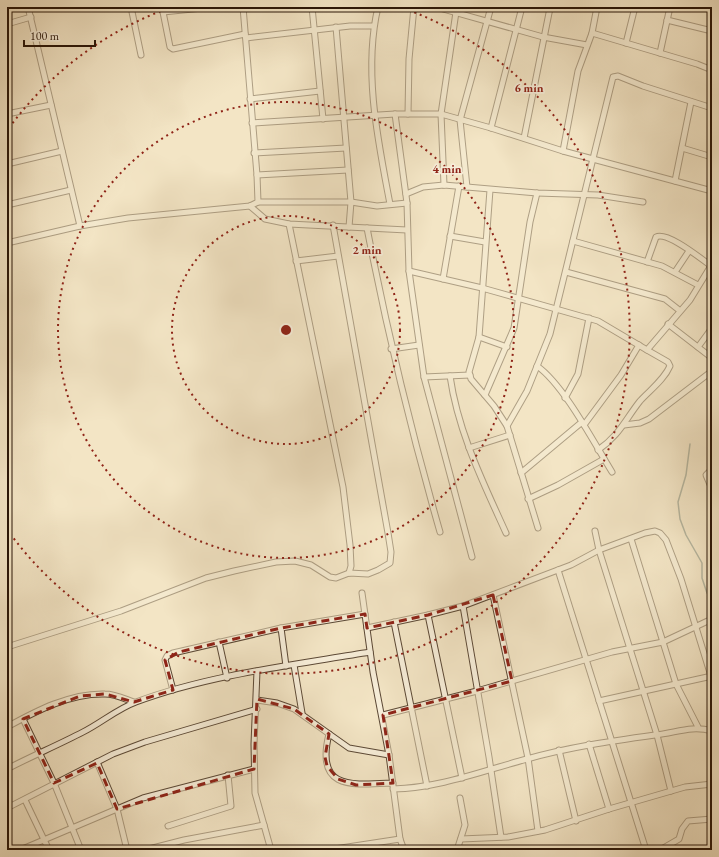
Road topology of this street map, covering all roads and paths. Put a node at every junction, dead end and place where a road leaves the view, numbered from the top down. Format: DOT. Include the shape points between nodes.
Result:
graph roads {
  1 [pos="28,7"];
  2 [pos="131,7"];
  3 [pos="212,7"];
  4 [pos="243,7"];
  5 [pos="312,7"];
  6 [pos="378,7"];
  7 [pos="414,7"];
  8 [pos="436,7"];
  9 [pos="491,7"];
  10 [pos="522,7"];
  11 [pos="597,7"];
  12 [pos="635,7"];
  13 [pos="670,7"];
  14 [pos="448,8"];
  15 [pos="550,8"];
  16 [pos="162,10"];
  17 [pos="456,12"];
  18 [pos="31,17"];
  19 [pos="667,20"];
  20 [pos="487,21"];
  21 [pos="7,24"];
  22 [pos="373,26"];
  23 [pos="336,28"];
  24 [pos="313,30"];
  25 [pos="517,30"];
  26 [pos="712,31"];
  27 [pos="592,34"];
  28 [pos="246,36"];
  29 [pos="543,37"];
  30 [pos="626,43"];
  31 [pos="587,45"];
  32 [pos="660,53"];
  33 [pos="141,55"];
  34 [pos="712,70"];
  35 [pos="320,91"];
  36 [pos="250,99"];
  37 [pos="691,102"];
  38 [pos="51,105"];
  39 [pos="712,108"];
  40 [pos="7,114"];
  41 [pos="395,114"];
  42 [pos="408,114"];
  43 [pos="441,114"];
  44 [pos="375,115"];
  45 [pos="343,118"];
  46 [pos="323,119"];
  47 [pos="460,120"];
  48 [pos="252,123"];
  49 [pos="491,128"];
  50 [pos="524,138"];
  51 [pos="346,148"];
  52 [pos="682,148"];
  53 [pos="62,151"];
  54 [pos="563,151"];
  55 [pos="254,153"];
  56 [pos="712,157"];
  57 [pos="592,159"];
  58 [pos="7,164"];
  59 [pos="348,170"];
  60 [pos="257,176"];
  61 [pos="675,181"];
  62 [pos="444,185"];
  63 [pos="459,186"];
  64 [pos="467,187"];
  65 [pos="71,190"];
  66 [pos="490,190"];
  67 [pos="712,191"];
  68 [pos="537,193"];
  69 [pos="406,194"];
  70 [pos="585,194"];
  71 [pos="258,202"];
  72 [pos="351,202"];
  73 [pos="643,202"];
  74 [pos="407,203"];
  75 [pos="390,204"];
  76 [pos="7,205"];
  77 [pos="250,206"];
  78 [pos="289,224"];
  79 [pos="333,225"];
  80 [pos="80,226"];
  81 [pos="349,227"];
  82 [pos="367,228"];
  83 [pos="407,230"];
  84 [pos="450,236"];
  85 [pos="573,241"];
  86 [pos="485,242"];
  87 [pos="7,243"];
  88 [pos="689,251"];
  89 [pos="338,256"];
  90 [pos="296,262"];
  91 [pos="647,262"];
  92 [pos="711,264"];
  93 [pos="409,271"];
  94 [pos="566,272"];
  95 [pos="675,272"];
  96 [pos="443,279"];
  97 [pos="698,285"];
  98 [pos="482,288"];
  99 [pos="519,298"];
  100 [pos="557,310"];
  101 [pos="679,310"];
  102 [pos="589,318"];
  103 [pos="668,324"];
  104 [pos="712,328"];
  105 [pos="479,337"];
  106 [pos="419,345"];
  107 [pos="639,345"];
  108 [pos="507,346"];
  109 [pos="698,347"];
  110 [pos="391,349"];
  111 [pos="647,350"];
  112 [pos="712,358"];
  113 [pos="537,366"];
  114 [pos="712,372"];
  115 [pos="470,375"];
  116 [pos="450,376"];
  117 [pos="424,377"];
  118 [pos="485,395"];
  119 [pos="565,398"];
  120 [pos="583,423"];
  121 [pos="624,425"];
  122 [pos="507,426"];
  123 [pos="510,435"];
  124 [pos="469,448"];
  125 [pos="598,450"];
  126 [pos="604,459"];
  127 [pos="712,469"];
  128 [pos="612,472"];
  129 [pos="521,473"];
  130 [pos="712,489"];
  131 [pos="528,499"];
  132 [pos="538,528"];
  133 [pos="595,531"];
  134 [pos="440,532"];
  135 [pos="506,533"];
  136 [pos="631,539"];
  137 [pos="599,550"];
  138 [pos="472,557"];
  139 [pos="558,570"];
  140 [pos="349,573"];
  141 [pos="362,593"];
  142 [pos="493,595"];
  143 [pos="463,606"];
  144 [pos="365,614"];
  145 [pos="428,615"];
  146 [pos="712,619"];
  147 [pos="394,622"];
  148 [pos="695,627"];
  149 [pos="281,628"];
  150 [pos="367,628"];
  151 [pos="219,642"];
  152 [pos="663,642"];
  153 [pos="7,647"];
  154 [pos="629,649"];
  155 [pos="370,652"];
  156 [pos="586,659"];
  157 [pos="294,665"];
  158 [pos="286,666"];
  159 [pos="257,671"];
  160 [pos="712,676"];
  161 [pos="227,678"];
  162 [pos="512,681"];
  163 [pos="676,684"];
  164 [pos="174,690"];
  165 [pos="477,691"];
  166 [pos="643,692"];
  167 [pos="444,699"];
  168 [pos="257,700"];
  169 [pos="599,701"];
  170 [pos="134,702"];
  171 [pos="411,707"];
  172 [pos="257,709"];
  173 [pos="302,713"];
  174 [pos="383,715"];
  175 [pos="22,719"];
  176 [pos="7,727"];
  177 [pos="698,727"];
  178 [pos="712,731"];
  179 [pos="329,734"];
  180 [pos="657,735"];
  181 [pos="611,741"];
  182 [pos="589,744"];
  183 [pos="559,750"];
  184 [pos="40,752"];
  185 [pos="389,755"];
  186 [pos="528,758"];
  187 [pos="97,762"];
  188 [pos="7,769"];
  189 [pos="254,769"];
  190 [pos="491,769"];
  191 [pos="228,774"];
  192 [pos="462,778"];
  193 [pos="54,783"];
  194 [pos="712,784"];
  195 [pos="393,786"];
  196 [pos="427,786"];
  197 [pos="671,791"];
  198 [pos="460,798"];
  199 [pos="25,800"];
  200 [pos="630,802"];
  201 [pos="7,808"];
  202 [pos="117,808"];
  203 [pos="609,809"];
  204 [pos="712,819"];
  205 [pos="576,821"];
  206 [pos="264,825"];
  207 [pos="168,826"];
  208 [pos="72,827"];
  209 [pos="538,832"];
  210 [pos="501,837"];
  211 [pos="45,839"];
  212 [pos="400,839"];
  213 [pos="461,839"];
  214 [pos="20,850"];
  215 [pos="49,850"];
  216 [pos="81,850"];
  217 [pos="127,850"];
  218 [pos="145,850"];
  219 [pos="271,850"];
  220 [pos="328,850"];
  221 [pos="404,850"];
  222 [pos="457,850"];
  223 [pos="646,850"];
  224 [pos="660,850"];
  1 -- 18 [label="street"];
  2 -- 33 [label="street"];
  3 -- 16 [label="street"];
  4 -- 28 [label="street"];
  5 -- 24 [label="street"];
  6 -- 22 [label="street"];
  7 -- 42 [label="street" via="409,59"];
  8 -- 14 [label="street"];
  9 -- 20 [label="street"];
  10 -- 25 [label="street"];
  11 -- 27 [label="street"];
  12 -- 30 [label="street"];
  13 -- 19 [label="street"];
  14 -- 17 [label="street"];
  15 -- 29 [label="street"];
  16 -- 28 [label="street" via="170,47 173,49"];
  17 -- 20 [label="street"];
  17 -- 43 [label="street"];
  18 -- 21 [label="street"];
  18 -- 38 [label="street"];
  19 -- 26 [label="street"];
  19 -- 32 [label="street"];
  20 -- 25 [label="street"];
  20 -- 47 [label="street"];
  22 -- 23 [label="street"];
  22 -- 44 [label="street"];
  23 -- 24 [label="street"];
  23 -- 45 [label="street"];
  24 -- 28 [label="street"];
  24 -- 35 [label="street"];
  25 -- 29 [label="street"];
  25 -- 49 [label="street"];
  27 -- 30 [label="street"];
  27 -- 31 [label="street"];
  28 -- 36 [label="street"];
  29 -- 31 [label="street"];
  29 -- 50 [label="street"];
  30 -- 32 [label="street"];
  31 -- 54 [label="street" via="576,79"];
  32 -- 34 [label="street"];
  35 -- 36 [label="street"];
  35 -- 46 [label="street"];
  36 -- 48 [label="street"];
  37 -- 39 [label="street"];
  37 -- 52 [label="street"];
  37 -- 57 [label="street" via="613,77"];
  38 -- 40 [label="street"];
  38 -- 53 [label="street"];
  41 -- 42 [label="street"];
  41 -- 44 [label="street"];
  41 -- 69 [label="street"];
  42 -- 43 [label="street"];
  43 -- 47 [label="street"];
  43 -- 62 [label="street"];
  44 -- 45 [label="street"];
  44 -- 75 [label="street"];
  45 -- 46 [label="street"];
  45 -- 51 [label="street"];
  46 -- 48 [label="street"];
  47 -- 49 [label="street"];
  47 -- 64 [label="street"];
  48 -- 55 [label="street"];
  49 -- 50 [label="street"];
  50 -- 54 [label="street"];
  51 -- 55 [label="street"];
  51 -- 59 [label="street"];
  52 -- 56 [label="street"];
  52 -- 61 [label="street"];
  53 -- 58 [label="street"];
  53 -- 65 [label="street"];
  54 -- 57 [label="street"];
  55 -- 60 [label="street"];
  57 -- 61 [label="street"];
  57 -- 70 [label="street"];
  59 -- 60 [label="street"];
  59 -- 72 [label="street"];
  60 -- 71 [label="street"];
  61 -- 67 [label="street"];
  62 -- 63 [label="street"];
  62 -- 69 [label="street" via="423,187"];
  63 -- 64 [label="street"];
  63 -- 84 [label="street"];
  64 -- 66 [label="street"];
  65 -- 76 [label="street"];
  65 -- 80 [label="street"];
  66 -- 68 [label="street"];
  66 -- 86 [label="street"];
  68 -- 70 [label="street"];
  68 -- 99 [label="street"];
  69 -- 74 [label="street"];
  70 -- 73 [label="street"];
  70 -- 85 [label="street"];
  71 -- 72 [label="street"];
  71 -- 77 [label="street"];
  72 -- 75 [label="street" via="377,206"];
  72 -- 81 [label="street"];
  74 -- 75 [label="street"];
  74 -- 83 [label="street"];
  77 -- 78 [label="street" via="265,219"];
  77 -- 80 [label="street" via="159,214"];
  78 -- 79 [label="street"];
  78 -- 90 [label="street"];
  79 -- 81 [label="street"];
  79 -- 89 [label="street"];
  80 -- 87 [label="street"];
  81 -- 82 [label="street"];
  82 -- 83 [label="street"];
  82 -- 110 [label="street"];
  83 -- 93 [label="street"];
  84 -- 86 [label="street"];
  84 -- 96 [label="street"];
  85 -- 91 [label="street"];
  85 -- 94 [label="street"];
  86 -- 98 [label="street"];
  88 -- 91 [label="street" via="667,236 658,236"];
  88 -- 92 [label="street"];
  88 -- 95 [label="street"];
  89 -- 90 [label="street"];
  89 -- 140 [label="street" via="391,552 390,562 378,570 368,574"];
  90 -- 140 [label="street" via="343,487 350,545"];
  91 -- 95 [label="street"];
  92 -- 97 [label="street"];
  93 -- 96 [label="street"];
  93 -- 106 [label="street"];
  94 -- 100 [label="street"];
  94 -- 101 [label="street" via="665,299"];
  95 -- 97 [label="street"];
  96 -- 98 [label="street"];
  97 -- 101 [label="street" via="690,300"];
  98 -- 99 [label="street"];
  98 -- 105 [label="street"];
  99 -- 100 [label="street"];
  99 -- 108 [label="street" via="514,328"];
  100 -- 102 [label="street"];
  100 -- 113 [label="street" via="546,348"];
  101 -- 103 [label="street"];
  102 -- 107 [label="street" via="611,327"];
  102 -- 119 [label="street" via="578,374"];
  103 -- 109 [label="street"];
  103 -- 111 [label="street"];
  104 -- 109 [label="street"];
  105 -- 108 [label="street"];
  105 -- 115 [label="street"];
  106 -- 110 [label="street"];
  106 -- 117 [label="street"];
  107 -- 111 [label="street"];
  107 -- 120 [label="street" via="622,375"];
  108 -- 118 [label="street"];
  109 -- 112 [label="street"];
  110 -- 134 [label="street"];
  111 -- 121 [label="street" via="668,362 670,366"];
  113 -- 119 [label="street" via="551,378"];
  113 -- 122 [label="street" via="527,391"];
  114 -- 121 [label="street" via="649,419"];
  115 -- 116 [label="street"];
  115 -- 118 [label="street"];
  116 -- 117 [label="street"];
  116 -- 124 [label="street" via="456,408"];
  117 -- 138 [label="street"];
  118 -- 122 [label="street"];
  119 -- 120 [label="street"];
  120 -- 125 [label="street"];
  120 -- 129 [label="street"];
  121 -- 125 [label="street" via="612,440"];
  122 -- 123 [label="street"];
  123 -- 124 [label="street"];
  123 -- 129 [label="street"];
  124 -- 135 [label="street"];
  125 -- 126 [label="street"];
  126 -- 128 [label="street"];
  126 -- 131 [label="street"];
  127 -- 130 [label="street" via="706,475"];
  129 -- 131 [label="street"];
  131 -- 132 [label="street"];
  133 -- 137 [label="street"];
  136 -- 137 [label="street"];
  136 -- 148 [label="street" via="650,532 663,536 681,579"];
  136 -- 152 [label="street"];
  137 -- 139 [label="street"];
  137 -- 154 [label="street"];
  139 -- 142 [label="street"];
  139 -- 156 [label="street"];
  140 -- 153 [label="street" via="336,578 330,577 311,565 295,561 276,562 234,571 206,578 121,611"];
  141 -- 144 [label="street"];
  142 -- 143 [label="street"];
  142 -- 162 [label="street"];
  143 -- 145 [label="street"];
  143 -- 165 [label="street"];
  144 -- 149 [label="street"];
  144 -- 150 [label="street"];
  145 -- 147 [label="street"];
  145 -- 167 [label="street"];
  146 -- 148 [label="street"];
  147 -- 150 [label="street"];
  147 -- 171 [label="street"];
  148 -- 152 [label="street"];
  148 -- 160 [label="street"];
  149 -- 151 [label="street"];
  149 -- 158 [label="street"];
  150 -- 155 [label="street"];
  151 -- 161 [label="street"];
  151 -- 164 [label="street" via="167,656 166,666"];
  152 -- 154 [label="street"];
  152 -- 163 [label="street"];
  154 -- 156 [label="street"];
  154 -- 166 [label="street"];
  155 -- 157 [label="street"];
  155 -- 174 [label="street"];
  156 -- 162 [label="street"];
  156 -- 169 [label="street"];
  157 -- 158 [label="street"];
  157 -- 173 [label="street"];
  158 -- 159 [label="street"];
  159 -- 161 [label="street"];
  159 -- 168 [label="street"];
  160 -- 163 [label="street"];
  161 -- 164 [label="street"];
  162 -- 165 [label="street"];
  162 -- 186 [label="street"];
  163 -- 166 [label="street"];
  163 -- 177 [label="street"];
  164 -- 170 [label="street"];
  165 -- 167 [label="street"];
  165 -- 190 [label="street"];
  166 -- 169 [label="street"];
  166 -- 180 [label="street"];
  167 -- 171 [label="street"];
  167 -- 192 [label="street"];
  168 -- 172 [label="street"];
  168 -- 173 [label="street" via="286,705"];
  169 -- 181 [label="street"];
  170 -- 175 [label="street" via="105,694 80,696"];
  170 -- 184 [label="street" via="82,733"];
  171 -- 174 [label="street"];
  171 -- 196 [label="street"];
  172 -- 187 [label="street" via="145,742"];
  172 -- 189 [label="street"];
  173 -- 179 [label="street"];
  174 -- 185 [label="street"];
  175 -- 176 [label="street"];
  175 -- 184 [label="street"];
  177 -- 178 [label="street"];
  177 -- 180 [label="street"];
  179 -- 185 [label="street" via="349,748"];
  179 -- 195 [label="street" via="325,757 327,766 334,776 356,785"];
  180 -- 181 [label="street"];
  180 -- 197 [label="street"];
  181 -- 182 [label="street"];
  181 -- 200 [label="street"];
  182 -- 183 [label="street"];
  182 -- 203 [label="street"];
  183 -- 186 [label="street"];
  183 -- 205 [label="street"];
  184 -- 188 [label="street"];
  184 -- 193 [label="street"];
  185 -- 195 [label="street"];
  186 -- 190 [label="street"];
  186 -- 209 [label="street"];
  187 -- 193 [label="street"];
  187 -- 202 [label="street"];
  189 -- 191 [label="street"];
  189 -- 206 [label="street" via="255,793"];
  190 -- 192 [label="street"];
  190 -- 210 [label="street"];
  191 -- 202 [label="street"];
  191 -- 207 [label="street" via="231,806"];
  192 -- 196 [label="street"];
  193 -- 199 [label="street"];
  193 -- 208 [label="street"];
  194 -- 197 [label="street"];
  195 -- 196 [label="street"];
  195 -- 212 [label="street"];
  197 -- 200 [label="street"];
  198 -- 213 [label="street" via="465,820"];
  199 -- 201 [label="street"];
  199 -- 211 [label="street"];
  200 -- 203 [label="street"];
  200 -- 223 [label="street"];
  202 -- 208 [label="street"];
  202 -- 217 [label="street"];
  203 -- 205 [label="street"];
  204 -- 224 [label="street" via="688,821 683,826 680,839"];
  205 -- 209 [label="street"];
  206 -- 218 [label="street"];
  206 -- 219 [label="street"];
  208 -- 211 [label="street"];
  208 -- 216 [label="street"];
  209 -- 210 [label="street"];
  210 -- 213 [label="street"];
  211 -- 214 [label="street"];
  211 -- 215 [label="street"];
  212 -- 220 [label="street"];
  212 -- 221 [label="street"];
  213 -- 222 [label="street"];
}
